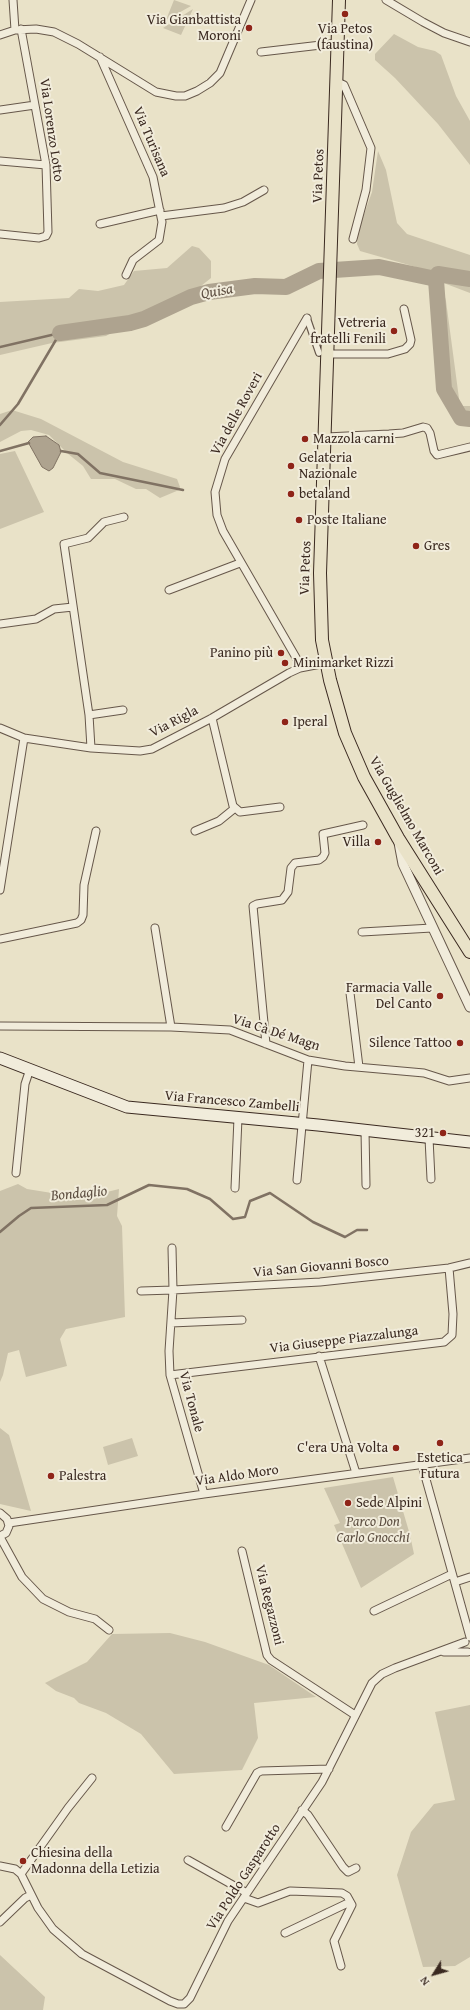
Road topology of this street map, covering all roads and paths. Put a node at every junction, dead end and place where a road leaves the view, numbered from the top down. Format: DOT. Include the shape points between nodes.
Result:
graph roads {
  1 [pos="13,0"];
  2 [pos="251,0"];
  3 [pos="339,0"];
  4 [pos="386,0"];
  5 [pos="18,30"];
  6 [pos="0,34"];
  7 [pos="470,42"];
  8 [pos="338,43"];
  9 [pos="261,52"];
  10 [pos="100,57"];
  11 [pos="337,82"];
  12 [pos="35,104"];
  13 [pos="0,110"];
  14 [pos="0,161"];
  15 [pos="46,165"];
  16 [pos="264,190"];
  17 [pos="161,213"];
  18 [pos="100,224"];
  19 [pos="0,234"];
  20 [pos="353,239"];
  21 [pos="126,275"];
  22 [pos="404,309"];
  23 [pos="307,318"];
  24 [pos="324,353"];
  25 [pos="326,437"];
  26 [pos="470,447"];
  27 [pos="124,517"];
  28 [pos="240,563"];
  29 [pos="169,590"];
  30 [pos="73,607"];
  31 [pos="0,624"];
  32 [pos="326,663"];
  33 [pos="300,668"];
  34 [pos="123,710"];
  35 [pos="89,715"];
  36 [pos="212,718"];
  37 [pos="0,728"];
  38 [pos="24,738"];
  39 [pos="91,748"];
  40 [pos="280,807"];
  41 [pos="235,808"];
  42 [pos="363,825"];
  43 [pos="96,831"];
  44 [pos="194,831"];
  45 [pos="398,838"];
  46 [pos="423,877"];
  47 [pos="0,890"];
  48 [pos="418,897"];
  49 [pos="156,928"];
  50 [pos="432,928"];
  51 [pos="362,932"];
  52 [pos="0,940"];
  53 [pos="470,952"];
  54 [pos="350,993"];
  55 [pos="470,1007"];
  56 [pos="0,1026"];
  57 [pos="171,1028"];
  58 [pos="266,1044"];
  59 [pos="0,1058"];
  60 [pos="308,1060"];
  61 [pos="359,1067"];
  62 [pos="30,1069"];
  63 [pos="470,1078"];
  64 [pos="238,1118"];
  65 [pos="303,1124"];
  66 [pos="365,1130"];
  67 [pos="430,1138"];
  68 [pos="470,1142"];
  69 [pos="16,1173"];
  70 [pos="431,1179"];
  71 [pos="297,1180"];
  72 [pos="366,1185"];
  73 [pos="235,1188"];
  74 [pos="172,1248"];
  75 [pos="470,1263"];
  76 [pos="450,1268"];
  77 [pos="173,1290"];
  78 [pos="141,1291"];
  79 [pos="242,1320"];
  80 [pos="171,1323"];
  81 [pos="319,1356"];
  82 [pos="170,1375"];
  83 [pos="470,1458"];
  84 [pos="422,1466"];
  85 [pos="356,1473"];
  86 [pos="204,1494"];
  87 [pos="0,1513"];
  88 [pos="9,1523"];
  89 [pos="0,1537"];
  90 [pos="242,1551"];
  91 [pos="452,1574"];
  92 [pos="470,1577"];
  93 [pos="455,1582"];
  94 [pos="374,1611"];
  95 [pos="109,1630"];
  96 [pos="468,1639"];
  97 [pos="440,1652"];
  98 [pos="469,1652"];
  99 [pos="356,1715"];
  100 [pos="329,1770"];
  101 [pos="92,1778"];
  102 [pos="302,1810"];
  103 [pos="226,1827"];
  104 [pos="188,1860"];
  105 [pos="0,1866"];
  106 [pos="356,1868"];
  107 [pos="21,1874"];
  108 [pos="32,1895"];
  109 [pos="246,1895"];
  110 [pos="350,1902"];
  111 [pos="0,1922"];
  112 [pos="285,1933"];
  113 [pos="341,1966"];
  1 -- 5 [label="street, Via Lorenzo Lotto"];
  2 -- 10 [label="street" via="220,73 210,84 197,91 176,96 156,92"];
  3 -- 8 [label="main road, Via Petos"];
  4 -- 7 [label="street" via="444,33"];
  5 -- 6 [label="street"];
  5 -- 10 [label="street" via="54,32"];
  5 -- 12 [label="street, Via Lorenzo Lotto"];
  8 -- 9 [label="street"];
  8 -- 11 [label="main road, Via Petos"];
  10 -- 17 [label="street, Via Turisana" via="153,177"];
  11 -- 20 [label="street" via="344,86 371,148 366,190"];
  11 -- 24 [label="main road, Via Petos" via="331,287"];
  12 -- 13 [label="street"];
  12 -- 15 [label="street, Via Lorenzo Lotto"];
  14 -- 15 [label="street"];
  15 -- 19 [label="street, Via Lorenzo Lotto" via="46,236 39,238"];
  16 -- 17 [label="street" via="224,208"];
  17 -- 18 [label="street"];
  17 -- 21 [label="street, Via Turisana" via="160,240 133,260"];
  22 -- 24 [label="street" via="411,340 406,350 388,354"];
  23 -- 24 [label="street, Via delle Roveri"];
  23 -- 28 [label="street, Via delle Roveri" via="225,459 215,492 222,531"];
  24 -- 25 [label="main road, Via Petos"];
  25 -- 26 [label="street" via="403,433 423,427 430,433 437,455"];
  25 -- 32 [label="main road, Via Petos" via="320,599"];
  27 -- 30 [label="street" via="104,522 88,538 64,544"];
  28 -- 29 [label="street"];
  28 -- 33 [label="street, Via delle Roveri" via="271,613"];
  30 -- 31 [label="street" via="54,609 31,620"];
  30 -- 35 [label="street"];
  32 -- 33 [label="street, Via Rigla"];
  32 -- 45 [label="main road, Via Guglielmo Marconi" via="345,734 370,788"];
  33 -- 36 [label="street, Via Rigla"];
  34 -- 35 [label="street"];
  35 -- 39 [label="street"];
  36 -- 39 [label="street, Via Rigla" via="152,749 140,751"];
  36 -- 41 [label="street"];
  37 -- 38 [label="street, Via Rigla"];
  38 -- 39 [label="street, Via Rigla"];
  38 -- 47 [label="street"];
  40 -- 41 [label="street" via="240,812"];
  41 -- 44 [label="street" via="219,821"];
  42 -- 58 [label="street" via="323,834 323,858 295,863 291,868 288,892 282,900 253,906"];
  43 -- 52 [label="street" via="84,886 81,920"];
  45 -- 46 [label="main road, Via Guglielmo Marconi"];
  45 -- 48 [label="street" via="403,864"];
  46 -- 48 [label="street" via="418,884"];
  46 -- 53 [label="main road, Via Guglielmo Marconi"];
  48 -- 50 [label="street"];
  49 -- 57 [label="street"];
  50 -- 51 [label="street"];
  50 -- 55 [label="street"];
  54 -- 61 [label="street"];
  56 -- 57 [label="street, Via Cà Dé Magn"];
  57 -- 58 [label="street, Via Cà Dé Magn" via="230,1030"];
  58 -- 60 [label="street, Via Cà Dé Magn"];
  59 -- 62 [label="main road, Via Francesco Zambelli"];
  60 -- 61 [label="street, Via Cà Dé Magn"];
  60 -- 65 [label="street"];
  61 -- 63 [label="street, Via Cà Dé Magn" via="424,1073 449,1081"];
  62 -- 64 [label="main road, Via Francesco Zambelli" via="127,1107"];
  62 -- 69 [label="street" via="25,1084"];
  64 -- 65 [label="main road, Via Francesco Zambelli"];
  64 -- 73 [label="street"];
  65 -- 66 [label="main road, Via Francesco Zambelli"];
  65 -- 71 [label="street"];
  66 -- 67 [label="main road, Via Francesco Zambelli"];
  66 -- 72 [label="street"];
  67 -- 68 [label="main road, Via Francesco Zambelli"];
  67 -- 70 [label="street"];
  74 -- 77 [label="street"];
  75 -- 76 [label="street, Via San Giovanni Bosco"];
  76 -- 77 [label="street, Via San Giovanni Bosco" via="320,1282"];
  76 -- 81 [label="street, Via Giuseppe Piazzalunga" via="452,1335 444,1342"];
  77 -- 78 [label="street, Via San Giovanni Bosco"];
  77 -- 80 [label="street, Via Tonale"];
  79 -- 80 [label="street"];
  80 -- 82 [label="street, Via Tonale"];
  81 -- 82 [label="street, Via Giuseppe Piazzalunga"];
  81 -- 85 [label="street"];
  82 -- 86 [label="street, Via Tonale"];
  83 -- 84 [label="street, Via Aldo Moro"];
  84 -- 85 [label="street, Via Aldo Moro"];
  84 -- 91 [label="street"];
  85 -- 86 [label="street, Via Aldo Moro"];
  86 -- 88 [label="street, Via Aldo Moro"];
  87 -- 88 [label="street"];
  88 -- 89 [label="street" via="8,1530"];
  89 -- 95 [label="street" via="22,1577 43,1599 69,1612 95,1619"];
  90 -- 99 [label="street, Via Regazzoni" via="267,1655"];
  91 -- 93 [label="street"];
  91 -- 94 [label="street"];
  92 -- 93 [label="street"];
  93 -- 96 [label="street"];
  96 -- 97 [label="street, Via Poldo Gasparotto"];
  96 -- 98 [label="street" via="465,1647"];
  97 -- 98 [label="street, Via Poldo Gasparotto"];
  97 -- 99 [label="street, Via Poldo Gasparotto" via="395,1668 377,1678"];
  99 -- 100 [label="street, Via Poldo Gasparotto"];
  100 -- 102 [label="street, Via Poldo Gasparotto"];
  100 -- 103 [label="street" via="257,1773"];
  101 -- 107 [label="street"];
  102 -- 106 [label="street" via="343,1867 348,1872"];
  102 -- 109 [label="street, Via Poldo Gasparotto"];
  104 -- 109 [label="street"];
  105 -- 107 [label="street" via="15,1869"];
  107 -- 108 [label="street, Via Poldo Gasparotto"];
  108 -- 109 [label="street, Via Poldo Gasparotto" via="53,1929 82,1954 178,2004 184,2004 190,1998 228,1921"];
  108 -- 111 [label="street" via="25,1898"];
  109 -- 110 [label="street" via="258,1903 290,1891 342,1893"];
  110 -- 112 [label="street"];
  110 -- 113 [label="street" via="350,1909 334,1941"];
}
